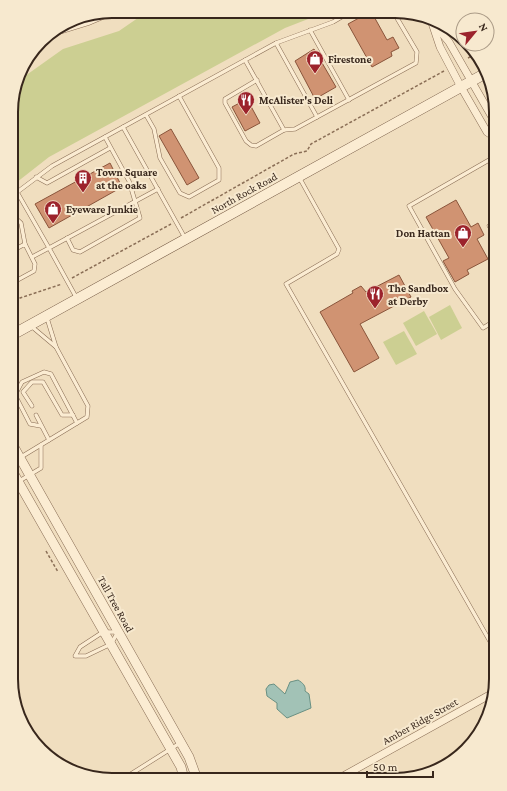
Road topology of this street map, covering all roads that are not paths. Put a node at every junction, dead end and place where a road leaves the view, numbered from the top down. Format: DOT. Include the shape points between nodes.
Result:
graph roads {
  1 [pos="338,18"];
  2 [pos="397,18"];
  3 [pos="88,21"];
  4 [pos="78,25"];
  5 [pos="433,26"];
  6 [pos="438,29"];
  7 [pos="310,30"];
  8 [pos="276,43"];
  9 [pos="245,60"];
  10 [pos="482,76"];
  11 [pos="257,80"];
  12 [pos="471,82"];
  13 [pos="461,87"];
  14 [pos="179,96"];
  15 [pos="349,100"];
  16 [pos="489,112"];
  17 [pos="146,115"];
  18 [pos="317,117"];
  19 [pos="123,127"];
  20 [pos="284,130"];
  21 [pos="489,133"];
  22 [pos="104,137"];
  23 [pos="110,148"];
  24 [pos="489,160"];
  25 [pos="299,176"];
  26 [pos="36,177"];
  27 [pos="158,188"];
  28 [pos="18,192"];
  29 [pos="135,201"];
  30 [pos="18,220"];
  31 [pos="67,238"];
  32 [pos="186,239"];
  33 [pos="25,244"];
  34 [pos="18,248"];
  35 [pos="49,248"];
  36 [pos="32,257"];
  37 [pos="18,280"];
  38 [pos="77,299"];
  39 [pos="46,316"];
  40 [pos="489,324"];
  41 [pos="31,325"];
  42 [pos="18,332"];
  43 [pos="56,347"];
  44 [pos="18,389"];
  45 [pos="18,401"];
  46 [pos="32,406"];
  47 [pos="36,415"];
  48 [pos="73,415"];
  49 [pos="77,423"];
  50 [pos="41,426"];
  51 [pos="49,440"];
  52 [pos="41,445"];
  53 [pos="18,454"];
  54 [pos="20,458"];
  55 [pos="30,475"];
  56 [pos="18,482"];
  57 [pos="18,489"];
  58 [pos="103,632"];
  59 [pos="118,632"];
  60 [pos="489,640"];
  61 [pos="111,644"];
  62 [pos="487,697"];
  63 [pos="181,743"];
  64 [pos="170,749"];
  65 [pos="132,773"];
  66 [pos="182,773"];
  67 [pos="195,773"];
  68 [pos="349,773"];
  1 -- 7 [label="lane"];
  2 -- 15 [label="lane" via="417,52 416,63"];
  3 -- 4 [label="street"];
  5 -- 13 [label="street" via="440,47"];
  6 -- 12 [label="street" via="449,42"];
  7 -- 8 [label="lane"];
  7 -- 15 [label="lane"];
  8 -- 9 [label="lane"];
  8 -- 18 [label="lane"];
  9 -- 11 [label="lane"];
  9 -- 14 [label="lane"];
  10 -- 12 [label="main road, North Rock Road"];
  11 -- 20 [label="lane"];
  11 -- 20 [label="lane" via="225,100 225,103 246,141 251,145 256,146"];
  12 -- 13 [label="main road, North Rock Road"];
  12 -- 16 [label="street"];
  13 -- 21 [label="street"];
  13 -- 25 [label="main road, North Rock Road"];
  14 -- 17 [label="lane"];
  14 -- 17 [label="lane" via="219,168 219,180 188,197 180,193 160,158 154,129"];
  15 -- 18 [label="lane"];
  17 -- 19 [label="lane"];
  18 -- 20 [label="lane" via="295,129"];
  19 -- 22 [label="lane"];
  19 -- 27 [label="lane"];
  22 -- 23 [label="lane"];
  22 -- 26 [label="lane"];
  23 -- 26 [label="lane" via="47,183"];
  23 -- 29 [label="lane" via="129,181"];
  24 -- 40 [label="lane" via="409,206 455,289 483,328"];
  25 -- 32 [label="main road, North Rock Road"];
  25 -- 60 [label="lane" via="339,249 337,254 286,284"];
  26 -- 28 [label="lane"];
  27 -- 29 [label="lane"];
  27 -- 32 [label="lane"];
  28 -- 35 [label="lane"];
  29 -- 31 [label="lane"];
  29 -- 31 [label="lane" via="140,218 80,252 73,250"];
  30 -- 33 [label="lane" via="21,223"];
  31 -- 35 [label="lane"];
  32 -- 38 [label="main road, North Rock Road"];
  33 -- 34 [label="lane"];
  33 -- 36 [label="lane"];
  35 -- 36 [label="lane"];
  35 -- 38 [label="lane"];
  36 -- 37 [label="lane" via="34,271"];
  38 -- 39 [label="main road, North Rock Road"];
  39 -- 41 [label="main road, North Rock Road"];
  39 -- 43 [label="lane"];
  41 -- 42 [label="main road, North Rock Road"];
  41 -- 43 [label="lane"];
  43 -- 49 [label="lane" via="88,406 87,417"];
  44 -- 48 [label="lane" via="22,382 44,372 51,374"];
  45 -- 50 [label="lane" via="30,424"];
  46 -- 48 [label="lane" via="23,392 32,382 43,382 62,415"];
  47 -- 50 [label="lane"];
  48 -- 49 [label="lane"];
  49 -- 51 [label="lane"];
  50 -- 51 [label="lane"];
  51 -- 52 [label="lane"];
  52 -- 54 [label="lane"];
  52 -- 55 [label="lane" via="41,468"];
  53 -- 54 [label="street, Tall Tree Road"];
  54 -- 55 [label="street, Tall Tree Road"];
  55 -- 56 [label="lane"];
  55 -- 59 [label="street, Tall Tree Road"];
  57 -- 58 [label="street"];
  58 -- 59 [label="lane"];
  58 -- 61 [label="street"];
  58 -- 61 [label="lane" via="80,647 75,656 86,656"];
  59 -- 61 [label="lane"];
  59 -- 63 [label="street, Tall Tree Road"];
  61 -- 64 [label="street"];
  62 -- 68 [label="street, Amber Ridge Street"];
  63 -- 64 [label="lane"];
  63 -- 67 [label="street, Tall Tree Road"];
  64 -- 65 [label="lane"];
  64 -- 66 [label="street"];
}
